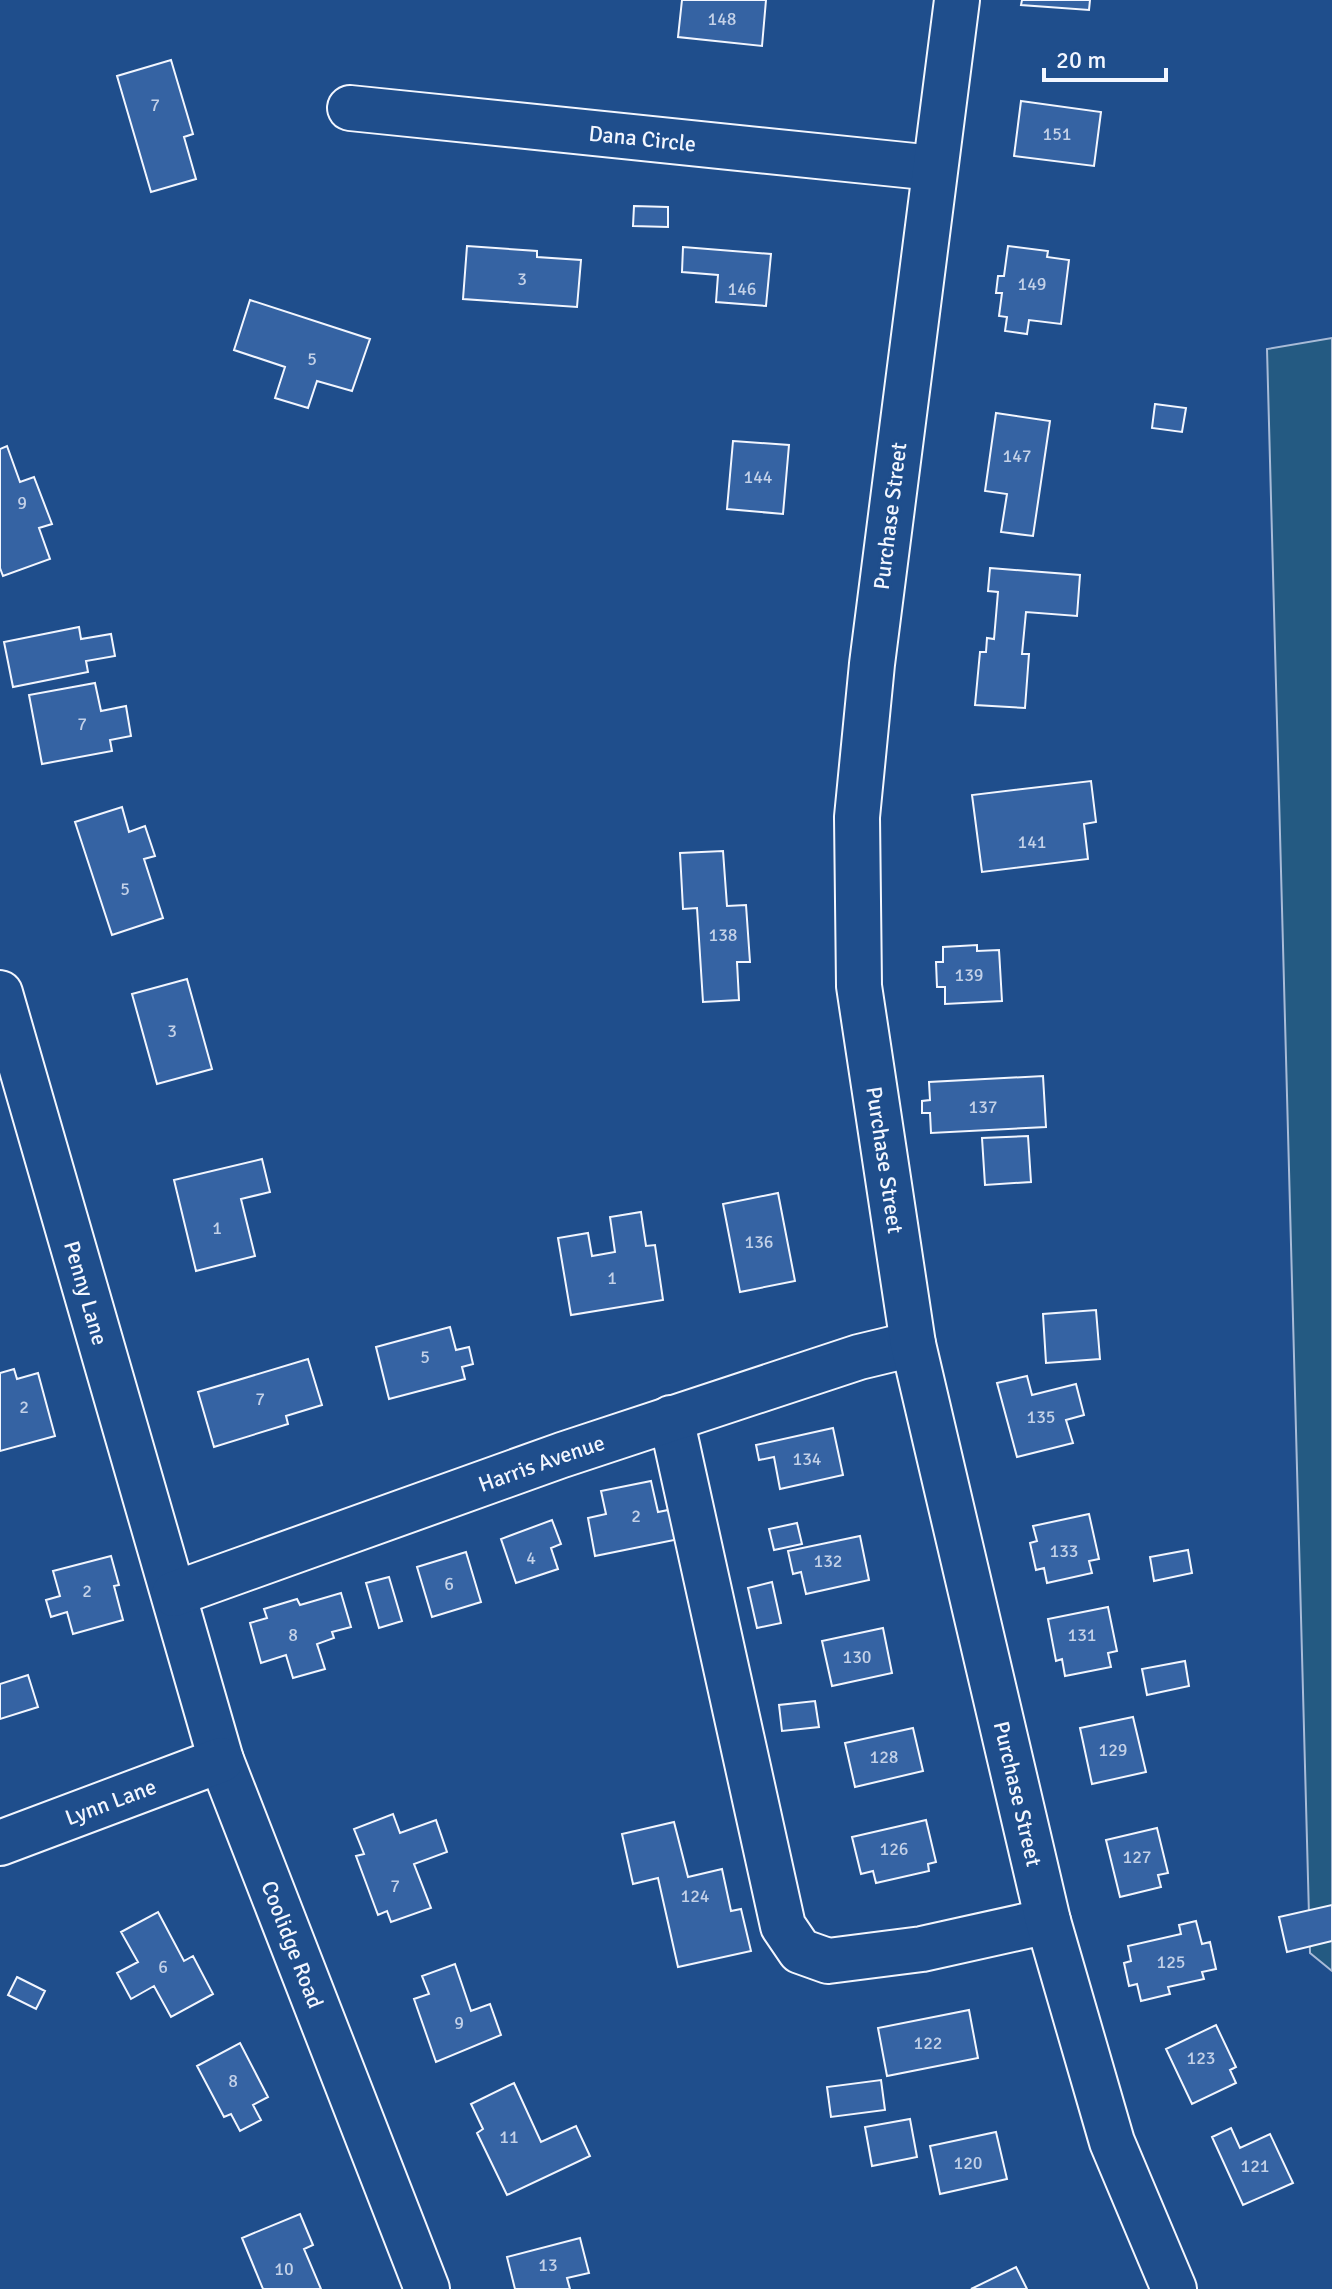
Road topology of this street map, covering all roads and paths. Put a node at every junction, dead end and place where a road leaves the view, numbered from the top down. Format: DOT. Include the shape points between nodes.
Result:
graph roads {
  1 [pos="957,0"];
  2 [pos="350,108"];
  3 [pos="934,168"];
  4 [pos="0,993"];
  5 [pos="913,1344"];
  6 [pos="671,1418"];
  7 [pos="174,1594"];
  8 [pos="221,1760"];
  9 [pos="0,1843"];
  10 [pos="1048,1921"];
  11 [pos="427,2289"];
  12 [pos="1174,2289"];
  1 -- 3 [label="street, Purchase Street"];
  2 -- 3 [label="street, Dana Circle"];
  3 -- 5 [label="street, Purchase Street" via="857,817 859,986"];
  4 -- 7 [label="street, Penny Lane"];
  5 -- 6 [label="street, Harris Avenue"];
  5 -- 10 [label="street, Purchase Street"];
  6 -- 7 [label="street, Harris Avenue"];
  6 -- 10 [label="street" via="783,1926 800,1951 828,1961 922,1949"];
  7 -- 8 [label="street, Coolidge Road"];
  8 -- 9 [label="street, Lynn Lane"];
  8 -- 11 [label="street, Coolidge Road"];
  10 -- 12 [label="street, Purchase Street" via="1112,2142"];
}
